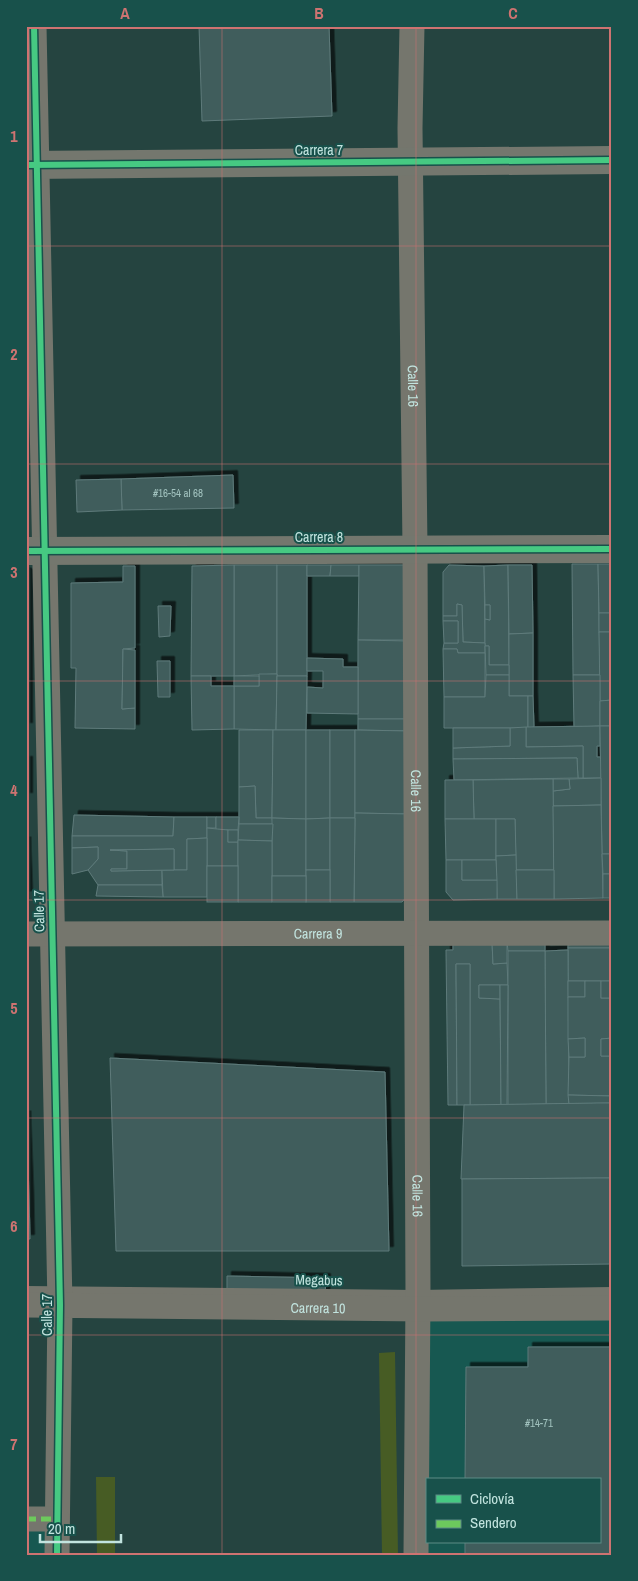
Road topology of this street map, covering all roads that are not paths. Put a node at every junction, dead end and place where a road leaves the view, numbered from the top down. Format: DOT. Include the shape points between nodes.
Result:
graph roads {
  1 [pos="34,26"];
  2 [pos="412,26"];
  3 [pos="612,160"];
  4 [pos="410,162"];
  5 [pos="32,165"];
  6 [pos="415,548"];
  7 [pos="612,548"];
  8 [pos="35,551"];
  9 [pos="612,933"];
  10 [pos="26,934"];
  11 [pos="53,934"];
  12 [pos="416,935"];
  13 [pos="26,1292"];
  14 [pos="612,1293"];
  15 [pos="60,1299"];
  16 [pos="418,1302"];
  17 [pos="26,1305"];
  18 [pos="612,1308"];
  19 [pos="26,1519"];
  20 [pos="57,1519"];
  21 [pos="57,1555"];
  22 [pos="416,1555"];
  1 -- 5 [label="street, Calle 17"];
  2 -- 4 [label="street, Calle 16"];
  3 -- 4 [label="main road, Carrera 7"];
  4 -- 5 [label="main road, Carrera 7"];
  4 -- 6 [label="street, Calle 16"];
  5 -- 8 [label="street, Calle 17"];
  6 -- 7 [label="main road, Carrera 8"];
  6 -- 8 [label="main road, Carrera 8"];
  6 -- 12 [label="street, Calle 16"];
  8 -- 11 [label="street, Calle 17"];
  9 -- 12 [label="street, Carrera 9"];
  10 -- 11 [label="street, Carrera 9"];
  11 -- 12 [label="street, Carrera 9"];
  11 -- 15 [label="street, Calle 17"];
  12 -- 16 [label="street, Calle 16"];
  13 -- 15 [label="lane"];
  14 -- 16 [label="lane"];
  15 -- 16 [label="street, Carrera 10"];
  15 -- 17 [label="street, Carrera 10"];
  15 -- 20 [label="street, Calle 17"];
  16 -- 18 [label="street, Carrera 10"];
  16 -- 22 [label="street, Calle 16"];
  19 -- 20 [label="street"];
  20 -- 21 [label="street, Calle 17"];
}
